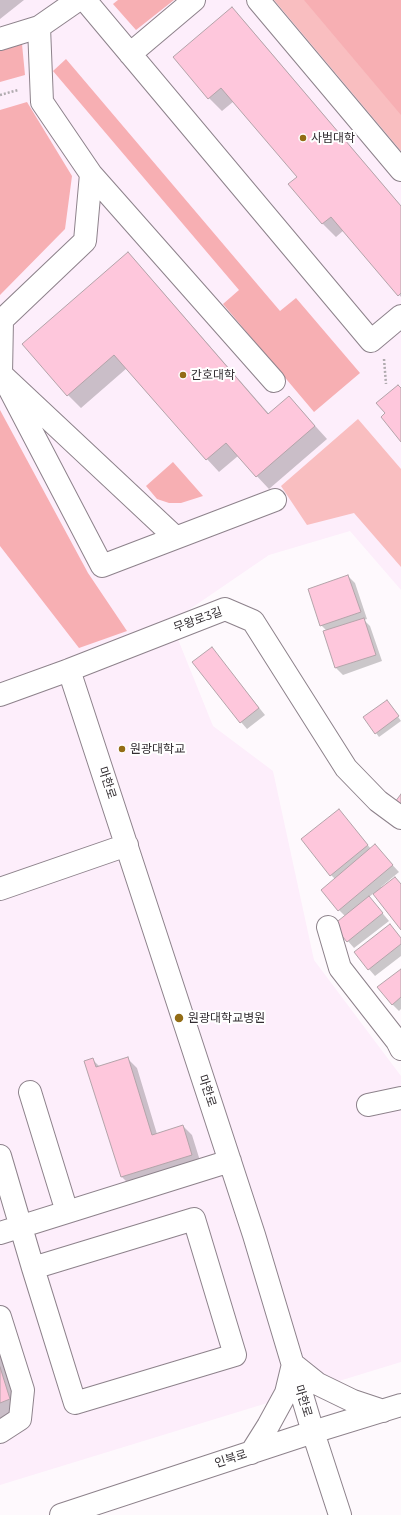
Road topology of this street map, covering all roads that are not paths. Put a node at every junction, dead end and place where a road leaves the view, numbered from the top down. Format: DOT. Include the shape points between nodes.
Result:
graph roads {
  1 [pos="78,0"];
  2 [pos="85,0"];
  3 [pos="194,0"];
  4 [pos="258,0"];
  5 [pos="39,26"];
  6 [pos="0,39"];
  7 [pos="130,54"];
  8 [pos="401,170"];
  9 [pos="91,174"];
  10 [pos="401,316"];
  11 [pos="2,374"];
  12 [pos="274,380"];
  13 [pos="275,500"];
  14 [pos="175,537"];
  15 [pos="69,670"];
  16 [pos="0,695"];
  17 [pos="401,818"];
  18 [pos="127,845"];
  19 [pos="0,889"];
  20 [pos="328,926"];
  21 [pos="401,1049"];
  22 [pos="30,1092"];
  23 [pos="401,1098"];
  24 [pos="368,1105"];
  25 [pos="0,1156"];
  26 [pos="230,1161"];
  27 [pos="67,1212"];
  28 [pos="21,1226"];
  29 [pos="0,1233"];
  30 [pos="33,1268"];
  31 [pos="0,1317"];
  32 [pos="293,1364"];
  33 [pos="392,1408"];
  34 [pos="0,1432"];
  35 [pos="313,1432"];
  36 [pos="251,1453"];
  37 [pos="61,1515"];
  38 [pos="340,1515"];
  1 -- 5 [label="street"];
  2 -- 7 [label="street"];
  3 -- 7 [label="street"];
  4 -- 8 [label="street"];
  5 -- 6 [label="street"];
  5 -- 9 [label="street" via="42,102"];
  7 -- 10 [label="street" via="371,341"];
  9 -- 11 [label="street" via="85,240 2,320"];
  9 -- 12 [label="street"];
  11 -- 14 [label="street"];
  11 -- 14 [label="street" via="102,566"];
  13 -- 14 [label="street"];
  15 -- 16 [label="street, 무왕로3길"];
  15 -- 17 [label="street, 무왕로3길" via="225,609 253,621 346,768 378,801"];
  15 -- 18 [label="street, 마한로"];
  18 -- 19 [label="street"];
  18 -- 26 [label="street, 마한로"];
  20 -- 21 [label="street" via="340,968"];
  22 -- 27 [label="street"];
  23 -- 24 [label="street"];
  25 -- 28 [label="street"];
  26 -- 27 [label="street"];
  26 -- 32 [label="street, 마한로"];
  27 -- 28 [label="street"];
  28 -- 29 [label="street"];
  28 -- 30 [label="street"];
  30 -- 30 [label="street" via="75,1403 235,1355 194,1219"];
  31 -- 34 [label="street" via="23,1390 20,1419"];
  32 -- 33 [label="street" via="318,1384 353,1401"];
  32 -- 35 [label="street, 마한로"];
  32 -- 36 [label="street" via="286,1393"];
  33 -- 35 [label="street, 인북로"];
  35 -- 36 [label="street, 인북로"];
  35 -- 38 [label="street, 마한로"];
  36 -- 37 [label="street, 인북로"];
}
